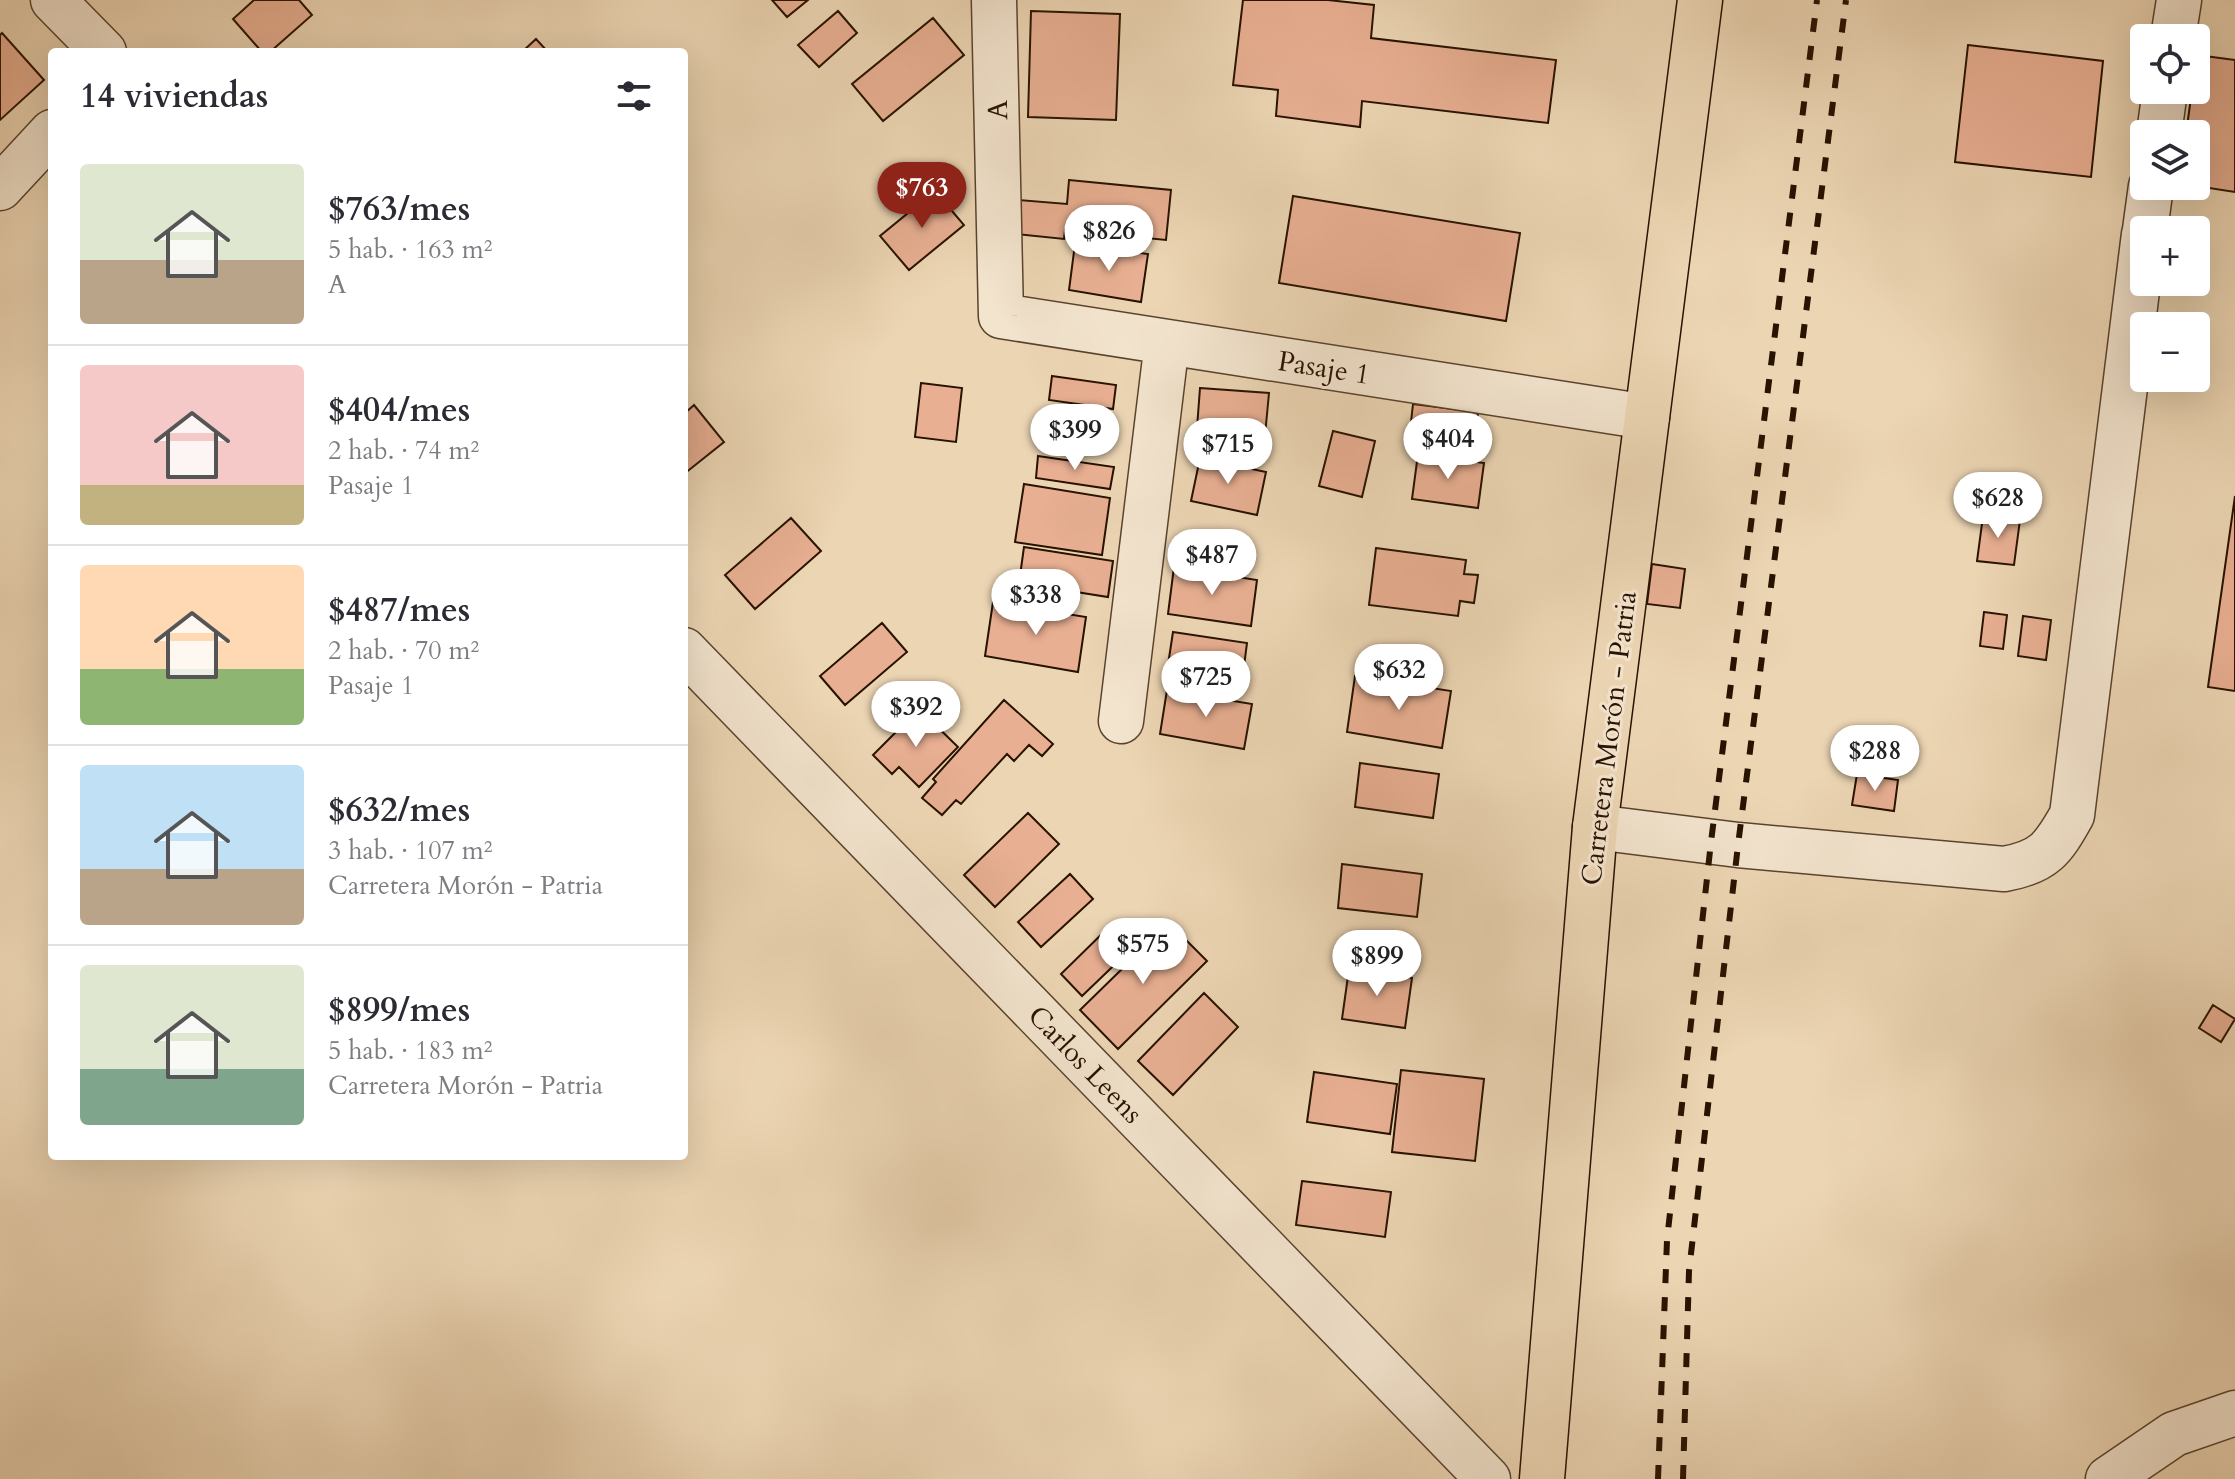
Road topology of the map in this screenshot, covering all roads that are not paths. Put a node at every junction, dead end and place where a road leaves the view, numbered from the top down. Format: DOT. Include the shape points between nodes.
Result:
graph roads {
  1 [pos="53,0"];
  2 [pos="994,0"];
  3 [pos="1700,0"];
  4 [pos="2179,0"];
  5 [pos="2175,24"];
  6 [pos="100,48"];
  7 [pos="48,136"];
  8 [pos="0,188"];
  9 [pos="2136,296"];
  10 [pos="1001,316"];
  11 [pos="1167,342"];
  12 [pos="1647,417"];
  13 [pos="688,654"];
  14 [pos="1121,721"];
  15 [pos="1595,827"];
  16 [pos="2235,1413"];
  17 [pos="1482,1477"];
  18 [pos="1542,1479"];
  19 [pos="2108,1479"];
  1 -- 6 [label="street"];
  2 -- 10 [label="street, A"];
  3 -- 12 [label="main road, Carretera Morón - Patria"];
  4 -- 5 [label="street"];
  7 -- 8 [label="street"];
  9 -- 15 [label="street" via="2072,815 2055,845 2030,864 2004,869"];
  10 -- 11 [label="street, Pasaje 1"];
  11 -- 12 [label="street, Pasaje 1"];
  11 -- 14 [label="street"];
  12 -- 15 [label="main road, Carretera Morón - Patria"];
  13 -- 17 [label="street, Carlos Leens"];
  15 -- 18 [label="main road, Carretera Morón - Patria"];
  16 -- 19 [label="street" via="2174,1434"];
}
